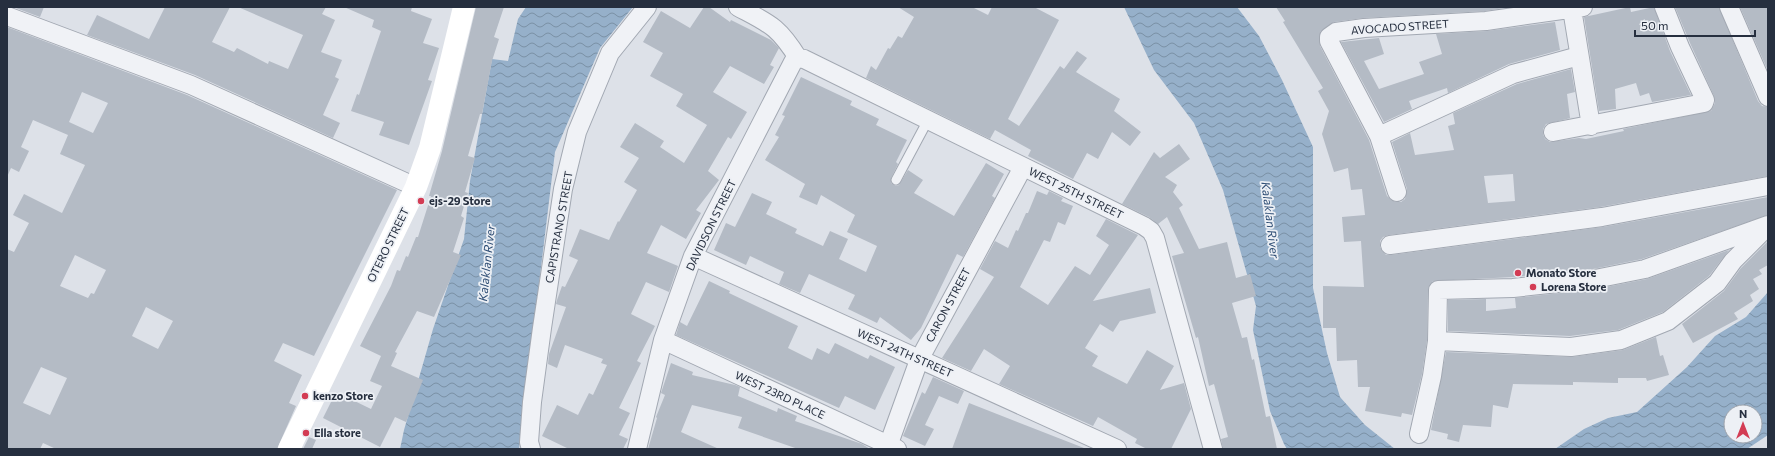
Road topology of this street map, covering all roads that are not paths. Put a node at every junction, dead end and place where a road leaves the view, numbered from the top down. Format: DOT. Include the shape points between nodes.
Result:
graph roads {
  1 [pos="464,7"];
  2 [pos="647,7"];
  3 [pos="738,7"];
  4 [pos="1664,7"];
  5 [pos="1729,7"];
  6 [pos="1578,8"];
  7 [pos="7,16"];
  8 [pos="1579,56"];
  9 [pos="798,58"];
  10 [pos="1768,97"];
  11 [pos="928,120"];
  12 [pos="1591,126"];
  13 [pos="1553,132"];
  14 [pos="1379,136"];
  15 [pos="1023,167"];
  16 [pos="896,180"];
  17 [pos="1768,186"];
  18 [pos="416,187"];
  19 [pos="1397,192"];
  20 [pos="1768,226"];
  21 [pos="1390,245"];
  22 [pos="693,256"];
  23 [pos="663,340"];
  24 [pos="1437,341"];
  25 [pos="919,360"];
  26 [pos="1419,434"];
  27 [pos="530,446"];
  28 [pos="891,448"];
  29 [pos="289,449"];
  30 [pos="637,449"];
  31 [pos="1117,449"];
  32 [pos="1212,449"];
  1 -- 18 [label="main road, OTERO STREET" via="430,148"];
  2 -- 27 [label="street, CAPISTRANO STREET" via="610,53 578,132 563,189 536,373"];
  3 -- 9 [label="street" via="773,26"];
  4 -- 12 [label="street" via="1705,102"];
  5 -- 10 [label="street"];
  6 -- 8 [label="street"];
  6 -- 14 [label="street, AVOCADO STREET" via="1486,21 1364,28 1331,35 1329,41"];
  7 -- 18 [label="street" via="190,85"];
  8 -- 12 [label="street"];
  8 -- 14 [label="street" via="1513,74"];
  9 -- 11 [label="street, WEST 25TH STREET"];
  9 -- 22 [label="street, DAVIDSON STREET" via="793,62"];
  11 -- 15 [label="street, WEST 25TH STREET"];
  11 -- 16 [label="lane"];
  12 -- 13 [label="street"];
  14 -- 19 [label="street"];
  15 -- 25 [label="street, CARON STREET"];
  15 -- 32 [label="street, WEST 25TH STREET" via="1144,226 1151,232 1155,238"];
  17 -- 21 [label="street" via="1602,217"];
  18 -- 29 [label="main road, OTERO STREET"];
  20 -- 24 [label="street" via="1733,261 1717,283 1668,321 1620,340 1571,347"];
  20 -- 24 [label="street" via="1645,269 1595,279 1513,288 1438,290"];
  22 -- 23 [label="street, DAVIDSON STREET"];
  22 -- 25 [label="street, WEST 24TH STREET"];
  23 -- 28 [label="street, WEST 23RD PLACE"];
  23 -- 30 [label="street, DAVIDSON STREET"];
  24 -- 26 [label="street"];
  25 -- 28 [label="street, CARON STREET"];
  25 -- 31 [label="street, WEST 24TH STREET"];
}
